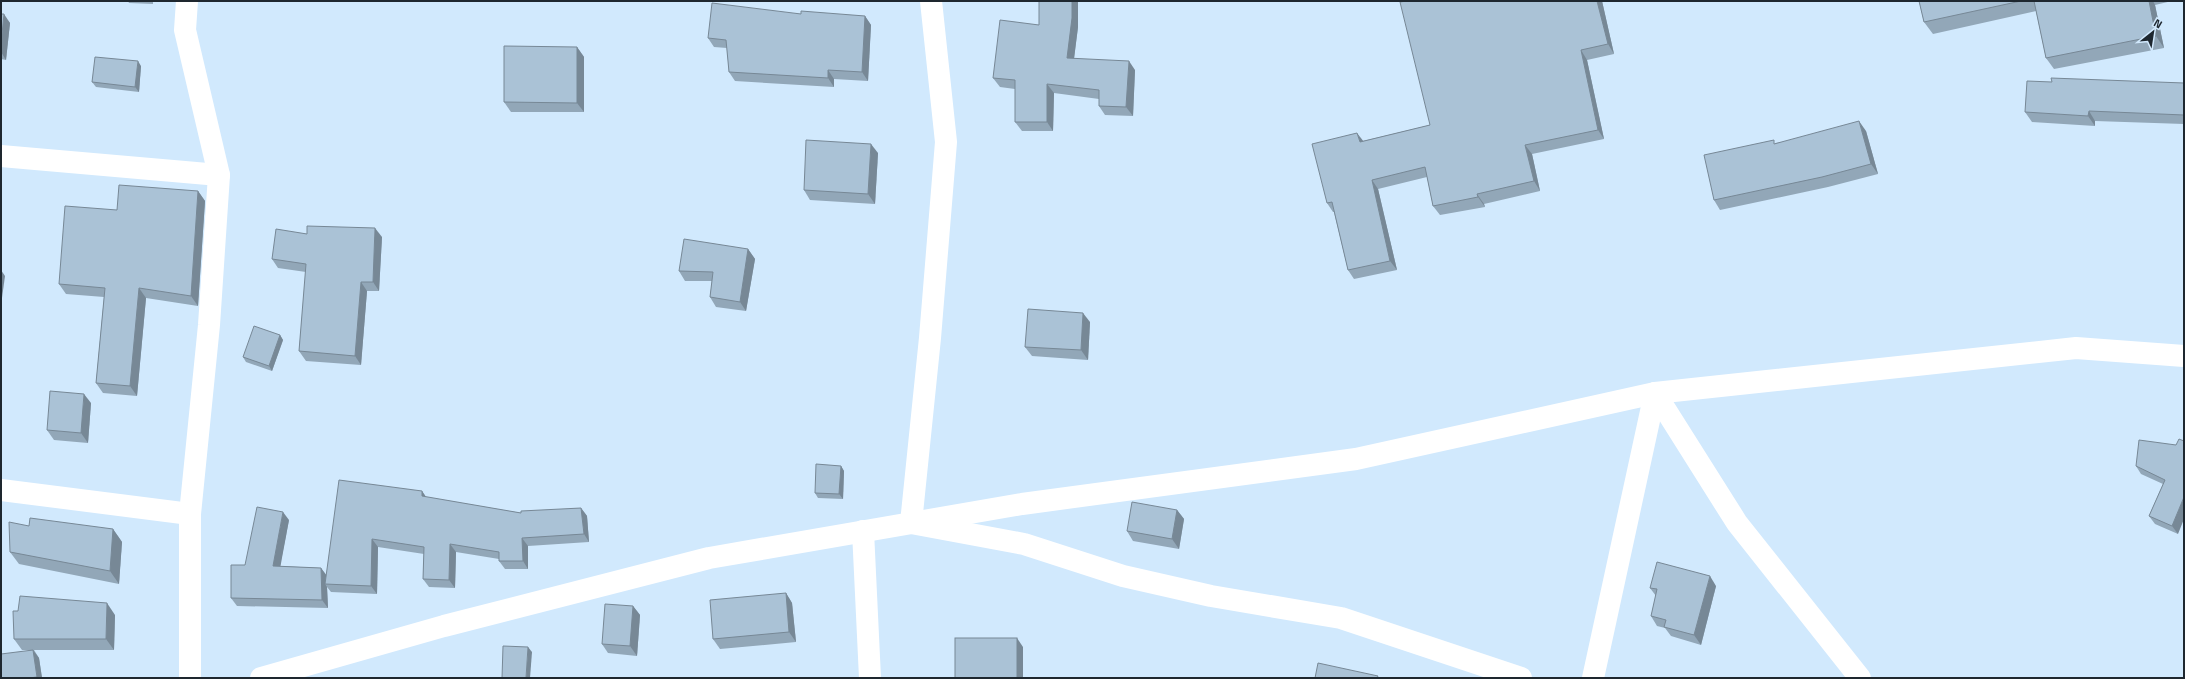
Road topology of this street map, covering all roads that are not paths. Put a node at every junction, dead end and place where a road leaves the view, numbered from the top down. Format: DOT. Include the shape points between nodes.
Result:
graph roads {
  1 [pos="187,1"];
  2 [pos="931,1"];
  3 [pos="1,156"];
  4 [pos="219,174"];
  5 [pos="2184,356"];
  6 [pos="1655,393"];
  7 [pos="1,490"];
  8 [pos="190,514"];
  9 [pos="911,523"];
  10 [pos="863,531"];
  11 [pos="190,678"];
  12 [pos="261,678"];
  13 [pos="870,678"];
  14 [pos="1521,678"];
  15 [pos="1593,678"];
  16 [pos="1860,678"];
  1 -- 4 [label="street" via="186,30"];
  2 -- 9 [label="street" via="946,142"];
  3 -- 4 [label="street"];
  4 -- 8 [label="street" via="209,325"];
  5 -- 6 [label="street" via="2076,348"];
  6 -- 9 [label="street" via="1356,459 1022,504"];
  6 -- 15 [label="street"];
  6 -- 16 [label="street" via="1737,522"];
  7 -- 8 [label="street"];
  8 -- 11 [label="street"];
  9 -- 10 [label="street"];
  9 -- 14 [label="street" via="1024,544 1123,576 1212,596 1341,618"];
  10 -- 12 [label="street" via="709,558 444,626"];
  10 -- 13 [label="street"];
}
